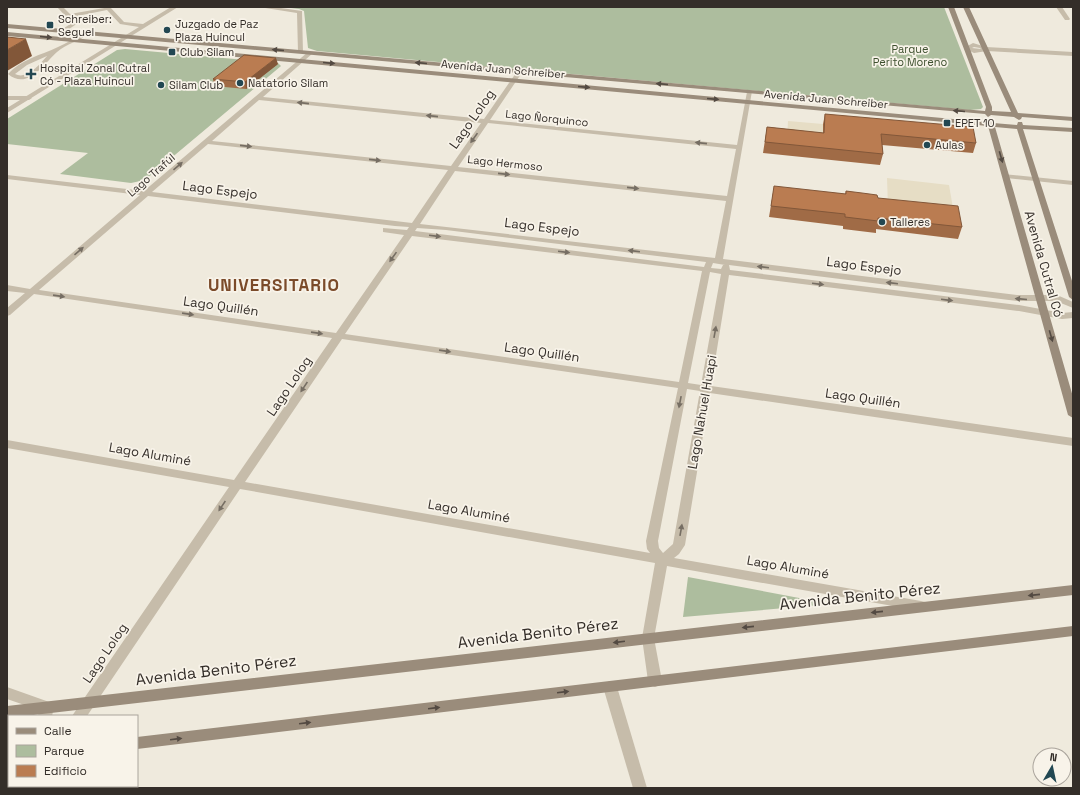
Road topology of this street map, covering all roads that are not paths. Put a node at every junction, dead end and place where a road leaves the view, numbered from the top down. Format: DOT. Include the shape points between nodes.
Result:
graph roads {
  1 [pos="60,7"];
  2 [pos="107,7"];
  3 [pos="175,7"];
  4 [pos="262,7"];
  5 [pos="951,7"];
  6 [pos="966,7"];
  7 [pos="1059,7"];
  8 [pos="69,16"];
  9 [pos="1067,19"];
  10 [pos="7,26"];
  11 [pos="144,26"];
  12 [pos="63,31"];
  13 [pos="87,33"];
  14 [pos="7,34"];
  15 [pos="128,37"];
  16 [pos="74,40"];
  17 [pos="116,44"];
  18 [pos="967,48"];
  19 [pos="985,49"];
  20 [pos="55,51"];
  21 [pos="301,52"];
  22 [pos="310,53"];
  23 [pos="1073,54"];
  24 [pos="301,61"];
  25 [pos="520,71"];
  26 [pos="514,80"];
  27 [pos="750,92"];
  28 [pos="7,98"];
  29 [pos="29,98"];
  30 [pos="257,98"];
  31 [pos="749,102"];
  32 [pos="7,111"];
  33 [pos="991,119"];
  34 [pos="1073,119"];
  35 [pos="1018,121"];
  36 [pos="486,122"];
  37 [pos="1073,130"];
  38 [pos="207,142"];
  39 [pos="740,147"];
  40 [pos="454,168"];
  41 [pos="7,176"];
  42 [pos="1006,176"];
  43 [pos="1035,179"];
  44 [pos="1073,182"];
  45 [pos="7,183"];
  46 [pos="143,196"];
  47 [pos="730,199"];
  48 [pos="412,229"];
  49 [pos="718,262"];
  50 [pos="706,270"];
  51 [pos="726,272"];
  52 [pos="7,288"];
  53 [pos="32,292"];
  54 [pos="1073,298"];
  55 [pos="1040,299"];
  56 [pos="1073,305"];
  57 [pos="7,313"];
  58 [pos="1044,313"];
  59 [pos="1073,315"];
  60 [pos="339,336"];
  61 [pos="683,386"];
  62 [pos="706,389"];
  63 [pos="1073,416"];
  64 [pos="1073,442"];
  65 [pos="7,444"];
  66 [pos="237,485"];
  67 [pos="662,560"];
  68 [pos="1073,590"];
  69 [pos="925,607"];
  70 [pos="1073,631"];
  71 [pos="648,638"];
  72 [pos="655,681"];
  73 [pos="610,687"];
  74 [pos="7,693"];
  75 [pos="87,703"];
  76 [pos="7,712"];
  77 [pos="46,712"];
  78 [pos="80,715"];
  79 [pos="138,743"];
  80 [pos="640,788"];
  1 -- 8 [label="street"];
  2 -- 8 [label="street"];
  2 -- 11 [label="street" via="122,23"];
  3 -- 11 [label="street"];
  4 -- 21 [label="street" via="301,13"];
  5 -- 18 [label="main road, Avenida Cutral Có"];
  6 -- 19 [label="main road, Avenida Cutral Có"];
  7 -- 9 [label="street"];
  8 -- 12 [label="street" via="75,24"];
  10 -- 12 [label="main road, Avenida Juan Schreiber"];
  11 -- 15 [label="street"];
  12 -- 13 [label="main road, Avenida Juan Schreiber"];
  13 -- 15 [label="main road, Avenida Juan Schreiber"];
  13 -- 16 [label="street"];
  14 -- 16 [label="main road, Avenida Juan Schreiber, one-way"];
  15 -- 17 [label="street"];
  21 -- 15 [label="main road, Avenida Juan Schreiber, one-way"];
  16 -- 17 [label="main road, Avenida Juan Schreiber"];
  16 -- 20 [label="street"];
  17 -- 24 [label="main road, Avenida Juan Schreiber"];
  17 -- 29 [label="street"];
  18 -- 19 [label="street" via="976,46"];
  18 -- 33 [label="main road, Avenida Cutral Có"];
  19 -- 23 [label="street"];
  19 -- 35 [label="main road, Avenida Cutral Có"];
  20 -- 20 [label="street" via="30,62 11,74 18,77 32,74"];
  21 -- 22 [label="main road, Avenida Juan Schreiber"];
  22 -- 24 [label="street, Lago Trafúl"];
  25 -- 22 [label="main road, Avenida Juan Schreiber, one-way"];
  24 -- 26 [label="main road, Avenida Juan Schreiber, one-way"];
  24 -- 30 [label="street, Lago Trafúl"];
  25 -- 26 [label="street, Lago Lolog"];
  27 -- 25 [label="main road, Avenida Juan Schreiber, one-way"];
  26 -- 31 [label="main road, Avenida Juan Schreiber, one-way"];
  26 -- 36 [label="street, Lago Lolog"];
  27 -- 31 [label="street"];
  33 -- 27 [label="main road, Avenida Juan Schreiber, one-way"];
  28 -- 29 [label="street"];
  29 -- 32 [label="street"];
  36 -- 30 [label="street, Lago Ñorquinco, one-way"];
  30 -- 38 [label="street, Lago Trafúl"];
  31 -- 33 [label="main road, Avenida Juan Schreiber"];
  31 -- 39 [label="street"];
  33 -- 35 [label="main road, Avenida Juan Schreiber"];
  33 -- 35 [label="main road, Avenida Juan Schreiber" via="998,113 1008,114"];
  33 -- 42 [label="main road, Avenida Cutral Có, one-way"];
  34 -- 35 [label="main road, Avenida Juan Schreiber"];
  35 -- 37 [label="main road, Avenida Juan Schreiber"];
  35 -- 43 [label="main road, Avenida Cutral Có"];
  39 -- 36 [label="street, Lago Ñorquinco, one-way"];
  36 -- 40 [label="street, Lago Lolog, one-way"];
  38 -- 40 [label="street, Lago Hermoso, one-way"];
  46 -- 38 [label="street, Lago Trafúl, one-way"];
  39 -- 47 [label="street"];
  40 -- 47 [label="street, Lago Hermoso, one-way"];
  40 -- 48 [label="street, Lago Lolog"];
  41 -- 46 [label="street, Lago Espejo"];
  42 -- 43 [label="street"];
  42 -- 55 [label="main road, Avenida Cutral Có"];
  43 -- 44 [label="street"];
  43 -- 54 [label="main road, Avenida Cutral Có"];
  45 -- 46 [label="street, Lago Espejo"];
  46 -- 48 [label="street, Lago Espejo"];
  53 -- 46 [label="street, Lago Trafúl, one-way"];
  47 -- 49 [label="street"];
  49 -- 48 [label="street, Lago Espejo, one-way"];
  48 -- 50 [label="street, Lago Espejo, one-way"];
  48 -- 60 [label="street, Lago Lolog, one-way"];
  49 -- 50 [label="street" via="710,263"];
  49 -- 51 [label="street" via="725,265"];
  55 -- 49 [label="street, Lago Espejo, one-way"];
  50 -- 51 [label="street, Lago Espejo"];
  50 -- 61 [label="street, Lago Nahuel Huapi"];
  51 -- 58 [label="street, Lago Espejo, one-way"];
  62 -- 51 [label="street, Lago Nahuel Huapi, one-way"];
  52 -- 53 [label="street, Lago Quillén"];
  53 -- 57 [label="street, Lago Trafúl"];
  53 -- 60 [label="street, Lago Quillén, one-way"];
  55 -- 56 [label="street, Lago Espejo" via="1057,298"];
  55 -- 58 [label="main road, Avenida Cutral Có"];
  58 -- 59 [label="street, Lago Espejo"];
  58 -- 63 [label="main road, Avenida Cutral Có, one-way"];
  60 -- 61 [label="street, Lago Quillén, one-way"];
  60 -- 66 [label="street, Lago Lolog, one-way"];
  61 -- 62 [label="street, Lago Quillén"];
  61 -- 67 [label="street, Lago Nahuel Huapi, one-way" via="652,541 653,549"];
  62 -- 64 [label="street, Lago Quillén"];
  67 -- 62 [label="street, Lago Nahuel Huapi, one-way" via="679,545"];
  65 -- 66 [label="street, Lago Aluminé"];
  66 -- 67 [label="street, Lago Aluminé"];
  66 -- 75 [label="street, Lago Lolog, one-way"];
  67 -- 69 [label="street, Lago Aluminé"];
  67 -- 71 [label="street"];
  68 -- 69 [label="main road, Avenida Benito Pérez, one-way"];
  69 -- 71 [label="main road, Avenida Benito Pérez, one-way"];
  70 -- 72 [label="main road"];
  71 -- 72 [label="street"];
  71 -- 75 [label="main road, Avenida Benito Pérez, one-way"];
  72 -- 73 [label="main road"];
  79 -- 73 [label="main road, one-way"];
  73 -- 80 [label="street"];
  74 -- 77 [label="street"];
  75 -- 77 [label="main road, Avenida Benito Pérez"];
  75 -- 78 [label="street, Lago Lolog"];
  76 -- 77 [label="main road, Avenida Benito Pérez"];
}
